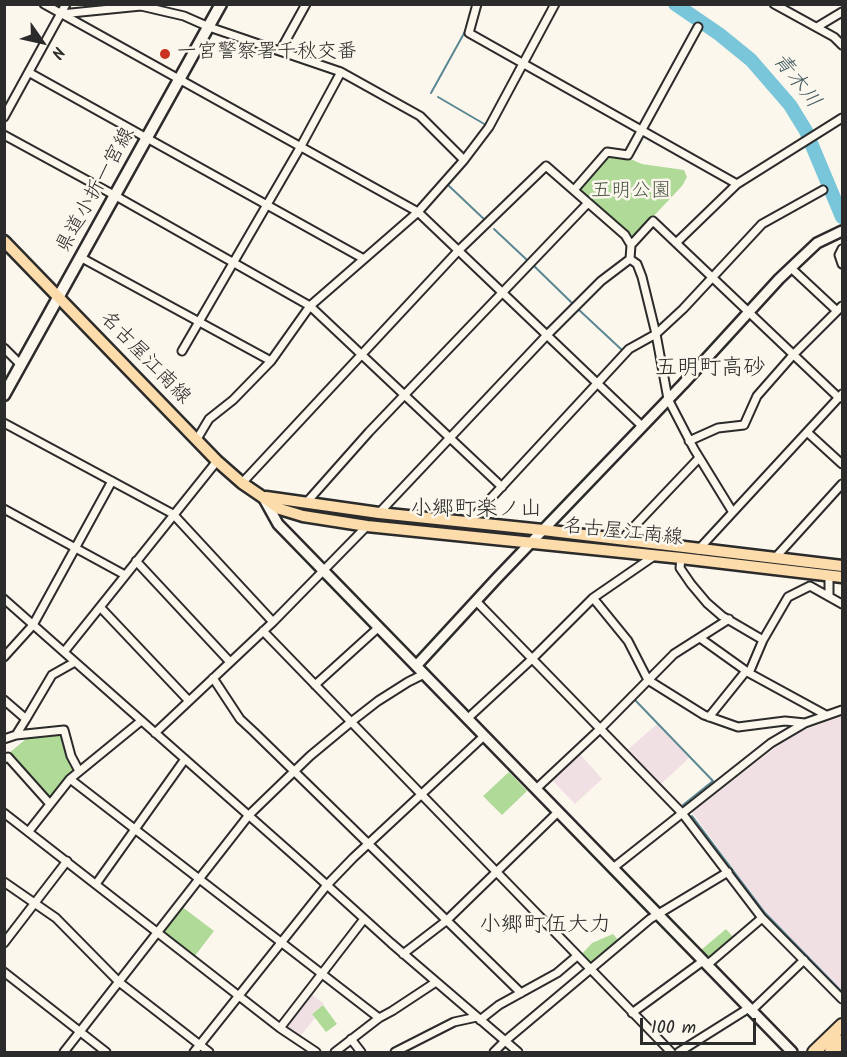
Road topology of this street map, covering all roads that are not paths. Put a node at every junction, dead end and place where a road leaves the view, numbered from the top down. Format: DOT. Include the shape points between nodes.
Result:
graph roads {
  1 [pos="44,4"];
  2 [pos="66,4"];
  3 [pos="221,4"];
  4 [pos="306,4"];
  5 [pos="477,4"];
  6 [pos="555,4"];
  7 [pos="774,4"];
  8 [pos="843,12"];
  9 [pos="61,14"];
  10 [pos="209,27"];
  11 [pos="698,27"];
  12 [pos="817,27"];
  13 [pos="843,45"];
  14 [pos="280,51"];
  15 [pos="522,63"];
  16 [pos="342,72"];
  17 [pos="30,73"];
  18 [pos="179,79"];
  19 [pos="4,117"];
  20 [pos="843,118"];
  21 [pos="642,130"];
  22 [pos="4,135"];
  23 [pos="147,138"];
  24 [pos="301,146"];
  25 [pos="464,160"];
  26 [pos="737,184"];
  27 [pos="574,190"];
  28 [pos="823,190"];
  29 [pos="114,195"];
  30 [pos="588,203"];
  31 [pos="267,204"];
  32 [pos="418,212"];
  33 [pos="840,232"];
  34 [pos="4,241"];
  35 [pos="676,243"];
  36 [pos="631,245"];
  37 [pos="843,249"];
  38 [pos="458,251"];
  39 [pos="80,257"];
  40 [pos="364,259"];
  41 [pos="630,259"];
  42 [pos="234,262"];
  43 [pos="843,264"];
  44 [pos="791,268"];
  45 [pos="712,277"];
  46 [pos="501,293"];
  47 [pos="58,296"];
  48 [pos="310,306"];
  49 [pos="840,309"];
  50 [pos="748,311"];
  51 [pos="199,321"];
  52 [pos="656,334"];
  53 [pos="547,335"];
  54 [pos="4,348"];
  55 [pos="183,351"];
  56 [pos="361,354"];
  57 [pos="793,355"];
  58 [pos="272,362"];
  59 [pos="21,365"];
  60 [pos="597,382"];
  61 [pos="405,394"];
  62 [pos="4,395"];
  63 [pos="841,396"];
  64 [pos="668,399"];
  65 [pos="4,423"];
  66 [pos="642,426"];
  67 [pos="807,432"];
  68 [pos="451,438"];
  69 [pos="197,439"];
  70 [pos="689,441"];
  71 [pos="699,458"];
  72 [pos="217,461"];
  73 [pos="843,464"];
  74 [pos="112,481"];
  75 [pos="242,483"];
  76 [pos="843,484"];
  77 [pos="502,487"];
  78 [pos="262,496"];
  79 [pos="306,503"];
  80 [pos="4,509"];
  81 [pos="732,511"];
  82 [pos="379,513"];
  83 [pos="173,514"];
  84 [pos="470,522"];
  85 [pos="367,526"];
  86 [pos="543,530"];
  87 [pos="626,541"];
  88 [pos="531,543"];
  89 [pos="75,548"];
  90 [pos="698,550"];
  91 [pos="654,556"];
  92 [pos="681,558"];
  93 [pos="775,558"];
  94 [pos="136,561"];
  95 [pos="843,566"];
  96 [pos="324,571"];
  97 [pos="125,575"];
  98 [pos="829,575"];
  99 [pos="843,577"];
  100 [pos="829,596"];
  101 [pos="593,598"];
  102 [pos="4,599"];
  103 [pos="476,602"];
  104 [pos="843,604"];
  105 [pos="99,607"];
  106 [pos="729,619"];
  107 [pos="273,622"];
  108 [pos="33,625"];
  109 [pos="379,627"];
  110 [pos="263,631"];
  111 [pos="700,638"];
  112 [pos="763,640"];
  113 [pos="64,652"];
  114 [pos="4,657"];
  115 [pos="532,659"];
  116 [pos="75,662"];
  117 [pos="230,662"];
  118 [pos="416,666"];
  119 [pos="747,672"];
  120 [pos="424,674"];
  121 [pos="213,678"];
  122 [pos="648,680"];
  123 [pos="315,685"];
  124 [pos="4,700"];
  125 [pos="189,701"];
  126 [pos="843,710"];
  127 [pos="826,715"];
  128 [pos="709,717"];
  129 [pos="26,719"];
  130 [pos="467,719"];
  131 [pos="141,721"];
  132 [pos="351,722"];
  133 [pos="805,723"];
  134 [pos="600,729"];
  135 [pos="155,733"];
  136 [pos="16,735"];
  137 [pos="484,736"];
  138 [pos="4,739"];
  139 [pos="4,759"];
  140 [pos="185,759"];
  141 [pos="79,771"];
  142 [pos="294,771"];
  143 [pos="70,778"];
  144 [pos="536,789"];
  145 [pos="421,795"];
  146 [pos="50,804"];
  147 [pos="558,812"];
  148 [pos="4,813"];
  149 [pos="682,813"];
  150 [pos="249,815"];
  151 [pos="135,829"];
  152 [pos="29,831"];
  153 [pos="369,844"];
  154 [pos="67,861"];
  155 [pos="613,868"];
  156 [pos="496,872"];
  157 [pos="728,872"];
  158 [pos="199,878"];
  159 [pos="4,882"];
  160 [pos="96,884"];
  161 [pos="327,885"];
  162 [pos="34,904"];
  163 [pos="657,914"];
  164 [pos="762,918"];
  165 [pos="364,919"];
  166 [pos="446,921"];
  167 [pos="158,932"];
  168 [pos="281,942"];
  169 [pos="4,943"];
  170 [pos="403,954"];
  171 [pos="577,956"];
  172 [pos="804,960"];
  173 [pos="705,963"];
  174 [pos="591,970"];
  175 [pos="4,972"];
  176 [pos="322,974"];
  177 [pos="119,982"];
  178 [pos="436,982"];
  179 [pos="521,993"];
  180 [pos="239,996"];
  181 [pos="843,999"];
  182 [pos="750,1009"];
  183 [pos="632,1013"];
  184 [pos="379,1018"];
  185 [pos="478,1019"];
  186 [pos="843,1025"];
  187 [pos="280,1028"];
  188 [pos="80,1032"];
  189 [pos="351,1039"];
  190 [pos="505,1041"];
  191 [pos="843,1041"];
  192 [pos="200,1045"];
  193 [pos="395,1052"];
  194 [pos="64,1053"];
  195 [pos="106,1053"];
  196 [pos="194,1053"];
  197 [pos="209,1053"];
  198 [pos="316,1053"];
  199 [pos="335,1053"];
  200 [pos="361,1053"];
  201 [pos="494,1053"];
  202 [pos="518,1053"];
  203 [pos="670,1053"];
  204 [pos="679,1053"];
  205 [pos="792,1053"];
  206 [pos="814,1053"];
  207 [pos="831,1053"];
  1 -- 9 [label="street"];
  2 -- 9 [label="street"];
  3 -- 10 [label="main road, 県道小折一宮線"];
  4 -- 14 [label="street"];
  5 -- 15 [label="street" via="470,33"];
  6 -- 15 [label="street"];
  7 -- 12 [label="street"];
  8 -- 12 [label="street"];
  9 -- 10 [label="street" via="141,6 184,16"];
  9 -- 17 [label="street"];
  9 -- 18 [label="street"];
  10 -- 14 [label="street"];
  10 -- 18 [label="main road, 県道小折一宮線"];
  11 -- 21 [label="street"];
  12 -- 13 [label="street"];
  14 -- 16 [label="street"];
  15 -- 21 [label="street"];
  15 -- 25 [label="street" via="489,127"];
  16 -- 24 [label="street"];
  16 -- 25 [label="street" via="420,116"];
  17 -- 19 [label="street"];
  17 -- 23 [label="street"];
  18 -- 23 [label="main road, 県道小折一宮線"];
  18 -- 24 [label="street"];
  20 -- 26 [label="street"];
  21 -- 26 [label="street"];
  21 -- 27 [label="street" via="628,155 607,152"];
  22 -- 29 [label="street"];
  23 -- 29 [label="main road, 県道小折一宮線"];
  23 -- 31 [label="street"];
  24 -- 31 [label="street"];
  24 -- 32 [label="street"];
  25 -- 32 [label="street"];
  26 -- 35 [label="street"];
  27 -- 30 [label="street"];
  27 -- 38 [label="street" via="546,166"];
  28 -- 45 [label="street" via="762,224"];
  29 -- 39 [label="main road, 県道小折一宮線"];
  29 -- 42 [label="street"];
  30 -- 36 [label="street"];
  30 -- 46 [label="street"];
  31 -- 40 [label="street"];
  31 -- 42 [label="street"];
  32 -- 38 [label="street"];
  32 -- 40 [label="street"];
  33 -- 44 [label="street" via="817,243"];
  34 -- 47 [label="main road, 名古屋江南線"];
  35 -- 36 [label="street" via="653,221"];
  35 -- 45 [label="street"];
  36 -- 41 [label="street"];
  37 -- 43 [label="street" via="839,255"];
  38 -- 46 [label="street"];
  38 -- 56 [label="street"];
  39 -- 47 [label="main road, 県道小折一宮線"];
  39 -- 51 [label="street"];
  40 -- 48 [label="street"];
  41 -- 52 [label="street" via="637,264"];
  41 -- 53 [label="street" via="601,281"];
  42 -- 48 [label="street"];
  42 -- 51 [label="street"];
  44 -- 49 [label="street"];
  44 -- 50 [label="street"];
  45 -- 50 [label="street"];
  45 -- 52 [label="street"];
  46 -- 53 [label="street"];
  46 -- 61 [label="street"];
  47 -- 59 [label="main road, 県道小折一宮線"];
  47 -- 69 [label="main road, 名古屋江南線"];
  48 -- 56 [label="street"];
  48 -- 58 [label="street"];
  49 -- 57 [label="street"];
  50 -- 57 [label="street"];
  50 -- 64 [label="street"];
  51 -- 55 [label="street"];
  51 -- 58 [label="street"];
  52 -- 60 [label="street" via="629,349"];
  52 -- 64 [label="street"];
  53 -- 60 [label="street"];
  53 -- 68 [label="street"];
  54 -- 59 [label="street"];
  56 -- 61 [label="street"];
  56 -- 75 [label="street"];
  57 -- 63 [label="street"];
  57 -- 70 [label="street" via="757,396 744,425 718,428"];
  58 -- 69 [label="street" via="209,419"];
  59 -- 62 [label="main road, 県道小折一宮線"];
  60 -- 66 [label="street"];
  60 -- 77 [label="street"];
  61 -- 68 [label="street"];
  61 -- 79 [label="street"];
  63 -- 67 [label="street"];
  64 -- 66 [label="street"];
  64 -- 70 [label="street"];
  65 -- 74 [label="street"];
  66 -- 86 [label="street"];
  67 -- 73 [label="street"];
  67 -- 81 [label="street"];
  68 -- 77 [label="street"];
  68 -- 82 [label="street"];
  69 -- 72 [label="main road, 名古屋江南線"];
  70 -- 71 [label="street"];
  71 -- 81 [label="street"];
  71 -- 87 [label="street" via="626,535"];
  72 -- 75 [label="main road, 名古屋江南線"];
  72 -- 83 [label="street"];
  74 -- 83 [label="street"];
  74 -- 89 [label="street"];
  75 -- 78 [label="main road, 名古屋江南線"];
  76 -- 93 [label="street"];
  77 -- 84 [label="street"];
  78 -- 79 [label="main road, 名古屋江南線"];
  78 -- 85 [label="main road, 名古屋江南線" via="280,509 303,516"];
  78 -- 96 [label="street" via="278,524"];
  79 -- 82 [label="main road, 名古屋江南線"];
  80 -- 89 [label="street"];
  81 -- 90 [label="street"];
  82 -- 84 [label="main road, 名古屋江南線"];
  83 -- 94 [label="street"];
  83 -- 107 [label="street"];
  84 -- 86 [label="main road, 名古屋江南線"];
  85 -- 88 [label="main road, 名古屋江南線"];
  85 -- 96 [label="street"];
  86 -- 87 [label="main road, 名古屋江南線"];
  86 -- 88 [label="street"];
  87 -- 90 [label="main road, 名古屋江南線"];
  88 -- 91 [label="main road, 名古屋江南線"];
  88 -- 103 [label="street"];
  89 -- 97 [label="street"];
  89 -- 108 [label="street"];
  90 -- 93 [label="main road, 名古屋江南線"];
  91 -- 92 [label="main road, 名古屋江南線"];
  91 -- 101 [label="street"];
  92 -- 98 [label="main road, 名古屋江南線"];
  92 -- 106 [label="street" via="680,567 691,584 707,603"];
  93 -- 95 [label="main road, 名古屋江南線"];
  94 -- 97 [label="street"];
  94 -- 117 [label="street"];
  96 -- 107 [label="street"];
  96 -- 109 [label="street"];
  97 -- 105 [label="street"];
  98 -- 99 [label="main road, 名古屋江南線"];
  98 -- 100 [label="street"];
  100 -- 104 [label="street"];
  100 -- 112 [label="street" via="810,586 788,597"];
  101 -- 115 [label="street"];
  101 -- 122 [label="street" via="628,641"];
  102 -- 108 [label="street"];
  103 -- 115 [label="street"];
  103 -- 118 [label="street"];
  105 -- 113 [label="street"];
  105 -- 125 [label="street"];
  106 -- 111 [label="street"];
  106 -- 112 [label="street"];
  107 -- 110 [label="street"];
  108 -- 113 [label="street"];
  108 -- 114 [label="street"];
  109 -- 118 [label="street"];
  109 -- 123 [label="street"];
  110 -- 117 [label="street"];
  110 -- 123 [label="street"];
  111 -- 119 [label="street"];
  111 -- 122 [label="street" via="674,654"];
  112 -- 119 [label="street"];
  113 -- 116 [label="street"];
  115 -- 130 [label="street"];
  115 -- 134 [label="street"];
  116 -- 129 [label="street" via="52,675"];
  116 -- 131 [label="street"];
  117 -- 121 [label="street"];
  118 -- 120 [label="street"];
  119 -- 127 [label="street"];
  119 -- 128 [label="street"];
  120 -- 130 [label="street"];
  120 -- 132 [label="street"];
  121 -- 125 [label="street"];
  121 -- 142 [label="street" via="240,718"];
  122 -- 128 [label="street"];
  122 -- 134 [label="street"];
  123 -- 132 [label="street"];
  124 -- 129 [label="street"];
  125 -- 135 [label="street"];
  126 -- 127 [label="street"];
  127 -- 133 [label="street"];
  128 -- 133 [label="street" via="738,727 784,721"];
  129 -- 136 [label="street"];
  130 -- 137 [label="street"];
  131 -- 135 [label="street"];
  131 -- 141 [label="street"];
  132 -- 142 [label="street"];
  132 -- 145 [label="street"];
  133 -- 149 [label="street" via="771,742"];
  134 -- 144 [label="street"];
  134 -- 149 [label="street"];
  135 -- 140 [label="street"];
  136 -- 138 [label="street"];
  136 -- 141 [label="street" via="64,730"];
  137 -- 144 [label="street"];
  137 -- 145 [label="street"];
  139 -- 146 [label="street" via="8,757"];
  140 -- 150 [label="street"];
  140 -- 151 [label="street"];
  141 -- 143 [label="street"];
  142 -- 150 [label="street"];
  142 -- 153 [label="street"];
  143 -- 146 [label="street"];
  143 -- 151 [label="street"];
  144 -- 147 [label="street"];
  145 -- 153 [label="street"];
  145 -- 156 [label="street"];
  146 -- 152 [label="street"];
  147 -- 155 [label="street"];
  147 -- 156 [label="street"];
  148 -- 152 [label="street"];
  149 -- 155 [label="street"];
  149 -- 157 [label="street"];
  150 -- 158 [label="street"];
  150 -- 161 [label="street"];
  151 -- 158 [label="street"];
  151 -- 160 [label="street"];
  152 -- 154 [label="street"];
  153 -- 161 [label="street"];
  153 -- 166 [label="street"];
  154 -- 160 [label="street"];
  154 -- 162 [label="street"];
  155 -- 163 [label="street"];
  156 -- 166 [label="street"];
  156 -- 171 [label="street"];
  157 -- 163 [label="street"];
  157 -- 164 [label="street"];
  158 -- 167 [label="street"];
  158 -- 168 [label="street"];
  159 -- 162 [label="street"];
  160 -- 167 [label="street"];
  161 -- 165 [label="street"];
  161 -- 168 [label="street"];
  162 -- 169 [label="street"];
  162 -- 177 [label="street" via="56,918"];
  163 -- 173 [label="street"];
  163 -- 174 [label="street"];
  164 -- 172 [label="street"];
  164 -- 173 [label="street"];
  165 -- 170 [label="street"];
  165 -- 176 [label="street"];
  166 -- 170 [label="street"];
  166 -- 179 [label="street"];
  167 -- 177 [label="street"];
  167 -- 180 [label="street"];
  168 -- 176 [label="street"];
  168 -- 180 [label="street"];
  170 -- 178 [label="street"];
  171 -- 174 [label="street"];
  171 -- 179 [label="street"];
  172 -- 181 [label="street"];
  172 -- 182 [label="street"];
  173 -- 182 [label="street"];
  173 -- 183 [label="street"];
  174 -- 183 [label="street"];
  174 -- 190 [label="street"];
  175 -- 188 [label="street"];
  176 -- 184 [label="street"];
  176 -- 187 [label="street"];
  177 -- 188 [label="street"];
  177 -- 192 [label="street"];
  178 -- 184 [label="street"];
  178 -- 185 [label="street"];
  179 -- 185 [label="street"];
  180 -- 187 [label="street"];
  180 -- 192 [label="street"];
  182 -- 204 [label="street"];
  182 -- 205 [label="street"];
  183 -- 203 [label="street"];
  184 -- 189 [label="street"];
  185 -- 190 [label="street"];
  185 -- 193 [label="street" via="454,1022"];
  186 -- 206 [label="highway"];
  187 -- 198 [label="street"];
  188 -- 194 [label="street"];
  188 -- 195 [label="street"];
  189 -- 199 [label="street"];
  189 -- 200 [label="street"];
  190 -- 201 [label="street"];
  190 -- 202 [label="street"];
  191 -- 207 [label="highway"];
  192 -- 196 [label="street"];
  192 -- 197 [label="street"];
}
